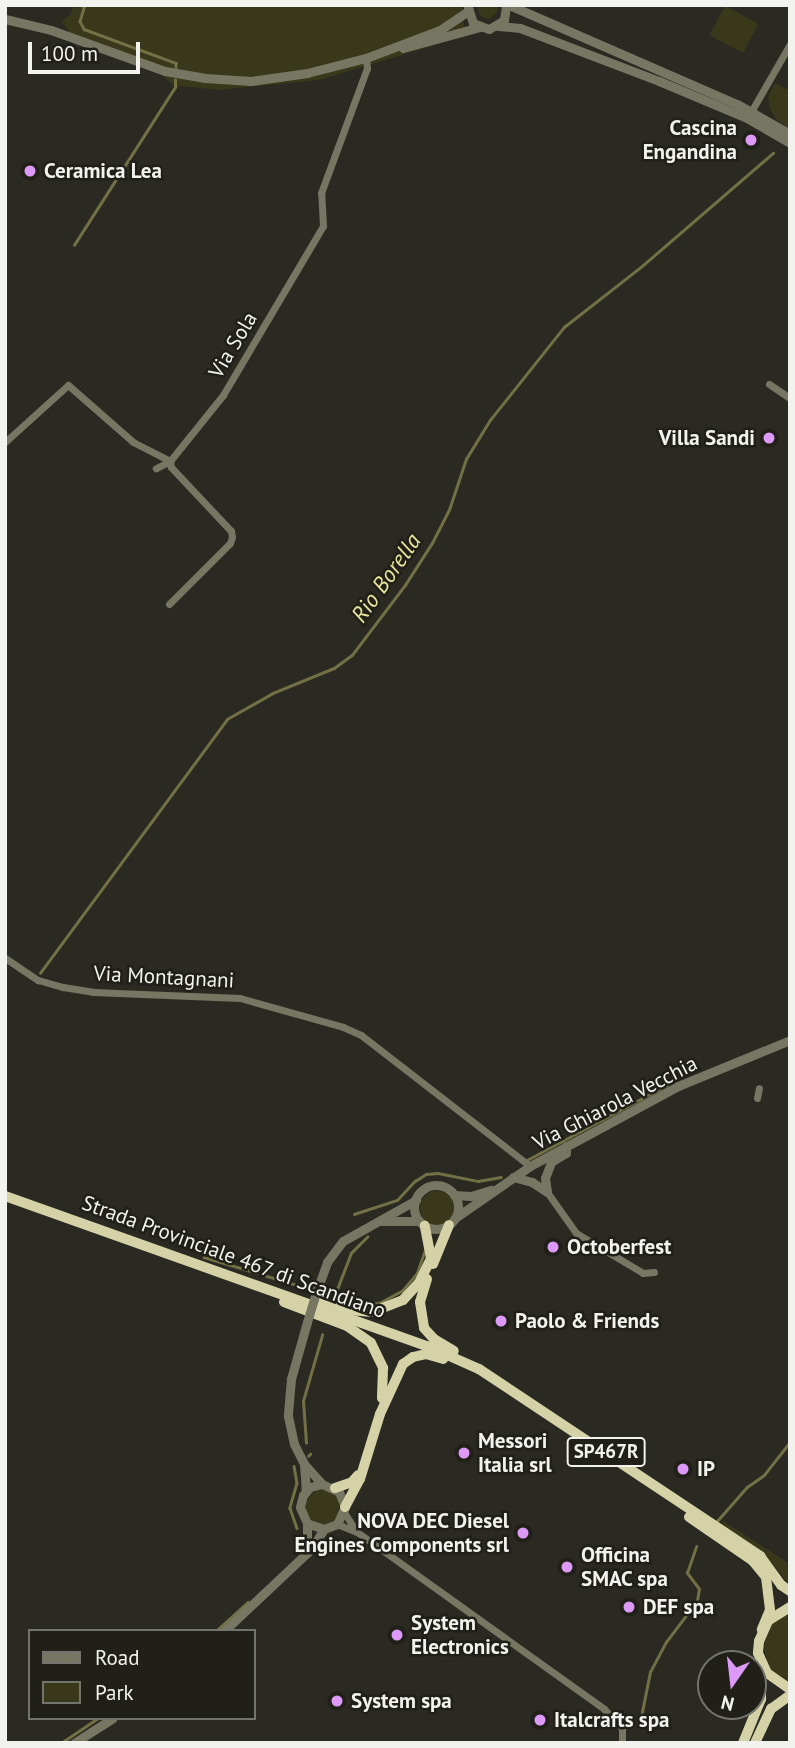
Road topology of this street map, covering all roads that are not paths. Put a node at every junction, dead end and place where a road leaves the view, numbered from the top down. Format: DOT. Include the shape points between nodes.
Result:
graph roads {
  1 [pos="508,5"];
  2 [pos="468,8"];
  3 [pos="5,19"];
  4 [pos="498,26"];
  5 [pos="480,27"];
  6 [pos="790,44"];
  7 [pos="390,50"];
  8 [pos="366,58"];
  9 [pos="750,114"];
  10 [pos="790,134"];
  11 [pos="790,144"];
  12 [pos="769,384"];
  13 [pos="790,398"];
  14 [pos="5,442"];
  15 [pos="170,461"];
  16 [pos="156,468"];
  17 [pos="169,604"];
  18 [pos="5,958"];
  19 [pos="790,1040"];
  20 [pos="759,1088"];
  21 [pos="757,1098"];
  22 [pos="566,1146"];
  23 [pos="530,1166"];
  24 [pos="513,1177"];
  25 [pos="545,1178"];
  26 [pos="532,1182"];
  27 [pos="499,1187"];
  28 [pos="547,1192"];
  29 [pos="454,1195"];
  30 [pos="5,1196"];
  31 [pos="416,1200"];
  32 [pos="377,1222"];
  33 [pos="452,1222"];
  34 [pos="422,1224"];
  35 [pos="654,1272"];
  36 [pos="230,1276"];
  37 [pos="524,1400"];
  38 [pos="380,1415"];
  39 [pos="304,1464"];
  40 [pos="362,1469"];
  41 [pos="323,1484"];
  42 [pos="335,1488"];
  43 [pos="306,1492"];
  44 [pos="345,1510"];
  45 [pos="307,1523"];
  46 [pos="337,1524"];
  47 [pos="324,1529"];
  48 [pos="357,1532"];
  49 [pos="307,1553"];
  50 [pos="756,1559"];
  51 [pos="790,1591"];
  52 [pos="790,1607"];
  53 [pos="226,1629"];
  54 [pos="762,1629"];
  55 [pos="760,1650"];
  56 [pos="767,1671"];
  57 [pos="790,1689"];
  58 [pos="790,1695"];
  59 [pos="110,1720"];
  60 [pos="752,1720"];
  61 [pos="74,1743"];
  62 [pos="622,1743"];
  63 [pos="743,1743"];
  64 [pos="754,1743"];
  1 -- 4 [label="street"];
  1 -- 9 [label="street"];
  2 -- 5 [label="street" via="473,23"];
  2 -- 7 [label="street" via="440,30"];
  3 -- 8 [label="street" via="51,30 165,71 205,78 271,79"];
  4 -- 5 [label="street"];
  4 -- 9 [label="street" via="562,42"];
  5 -- 7 [label="street"];
  6 -- 9 [label="street"];
  7 -- 8 [label="street"];
  8 -- 15 [label="street, Via Sola" via="321,192 323,226 223,396"];
  9 -- 10 [label="street"];
  9 -- 11 [label="street"];
  12 -- 13 [label="street"];
  14 -- 15 [label="street" via="68,385 133,442"];
  15 -- 16 [label="street"];
  15 -- 17 [label="street" via="232,537"];
  18 -- 23 [label="street, Via Montagnani" via="38,980 64,987 240,998 343,1027 362,1035"];
  19 -- 22 [label="street, Via Ghiarola Vecchia" via="678,1086"];
  20 -- 21 [label="street"];
  22 -- 23 [label="street, Via Ghiarola Vecchia"];
  22 -- 25 [label="street" via="566,1153 551,1162"];
  23 -- 24 [label="street, Via Ghiarola Vecchia"];
  23 -- 25 [label="street"];
  23 -- 26 [label="street"];
  24 -- 26 [label="street"];
  24 -- 27 [label="street, Via Ghiarola Vecchia"];
  25 -- 28 [label="street"];
  26 -- 28 [label="street"];
  27 -- 29 [label="street, Via Ghiarola Vecchia" via="471,1196"];
  27 -- 33 [label="street, Via Ghiarola Vecchia"];
  28 -- 35 [label="street" via="576,1233 643,1273"];
  29 -- 31 [label="street, Via Ghiarola Vecchia" via="433,1186"];
  29 -- 33 [label="street" via="458,1206"];
  30 -- 36 [label="highway, Strada Provinciale 467 di Scandiano / SP467R"];
  31 -- 32 [label="street, Via Ghiarola Vecchia"];
  31 -- 34 [label="street" via="415,1213"];
  32 -- 34 [label="street, Via Ghiarola Vecchia"];
  32 -- 39 [label="street, Via Ghiarola Vecchia, bridge" via="343,1241 327,1262 307,1322 288,1406"];
  33 -- 34 [label="street, Via Ghiarola Vecchia" via="438,1229"];
  33 -- 37 [label="highway" via="423,1288 424,1328 434,1339 519,1390"];
  34 -- 36 [label="highway" via="431,1247 425,1273 403,1300 373,1312 349,1310"];
  36 -- 37 [label="highway, Strada Provinciale 467 di Scandiano / SP467R" via="449,1355"];
  36 -- 38 [label="highway" via="347,1326 371,1343 383,1368"];
  37 -- 38 [label="highway" via="426,1354 403,1364"];
  37 -- 50 [label="highway, Strada Provinciale 467 di Scandiano / SP467R"];
  38 -- 40 [label="highway"];
  39 -- 41 [label="street, Via Ghiarola Vecchia"];
  39 -- 43 [label="street, Via Ghiarola Vecchia"];
  40 -- 42 [label="highway" via="352,1482"];
  40 -- 44 [label="highway"];
  41 -- 42 [label="street, Via Ghiarola Vecchia"];
  41 -- 43 [label="street"];
  42 -- 44 [label="street"];
  43 -- 45 [label="street, Via Ghiarola Vecchia" via="300,1507"];
  44 -- 46 [label="street"];
  44 -- 48 [label="street"];
  45 -- 47 [label="street"];
  45 -- 49 [label="street, Via Ghiarola Vecchia"];
  46 -- 47 [label="street"];
  46 -- 48 [label="street"];
  47 -- 49 [label="street"];
  48 -- 62 [label="street" via="617,1719"];
  49 -- 53 [label="street"];
  50 -- 51 [label="highway, SP467R"];
  50 -- 54 [label="highway, SP467R" via="771,1595"];
  52 -- 54 [label="highway" via="775,1614"];
  54 -- 55 [label="highway"];
  56 -- 57 [label="highway"];
  58 -- 64 [label="highway" via="771,1709"];
  59 -- 61 [label="street"];
  60 -- 63 [label="highway"];
}
